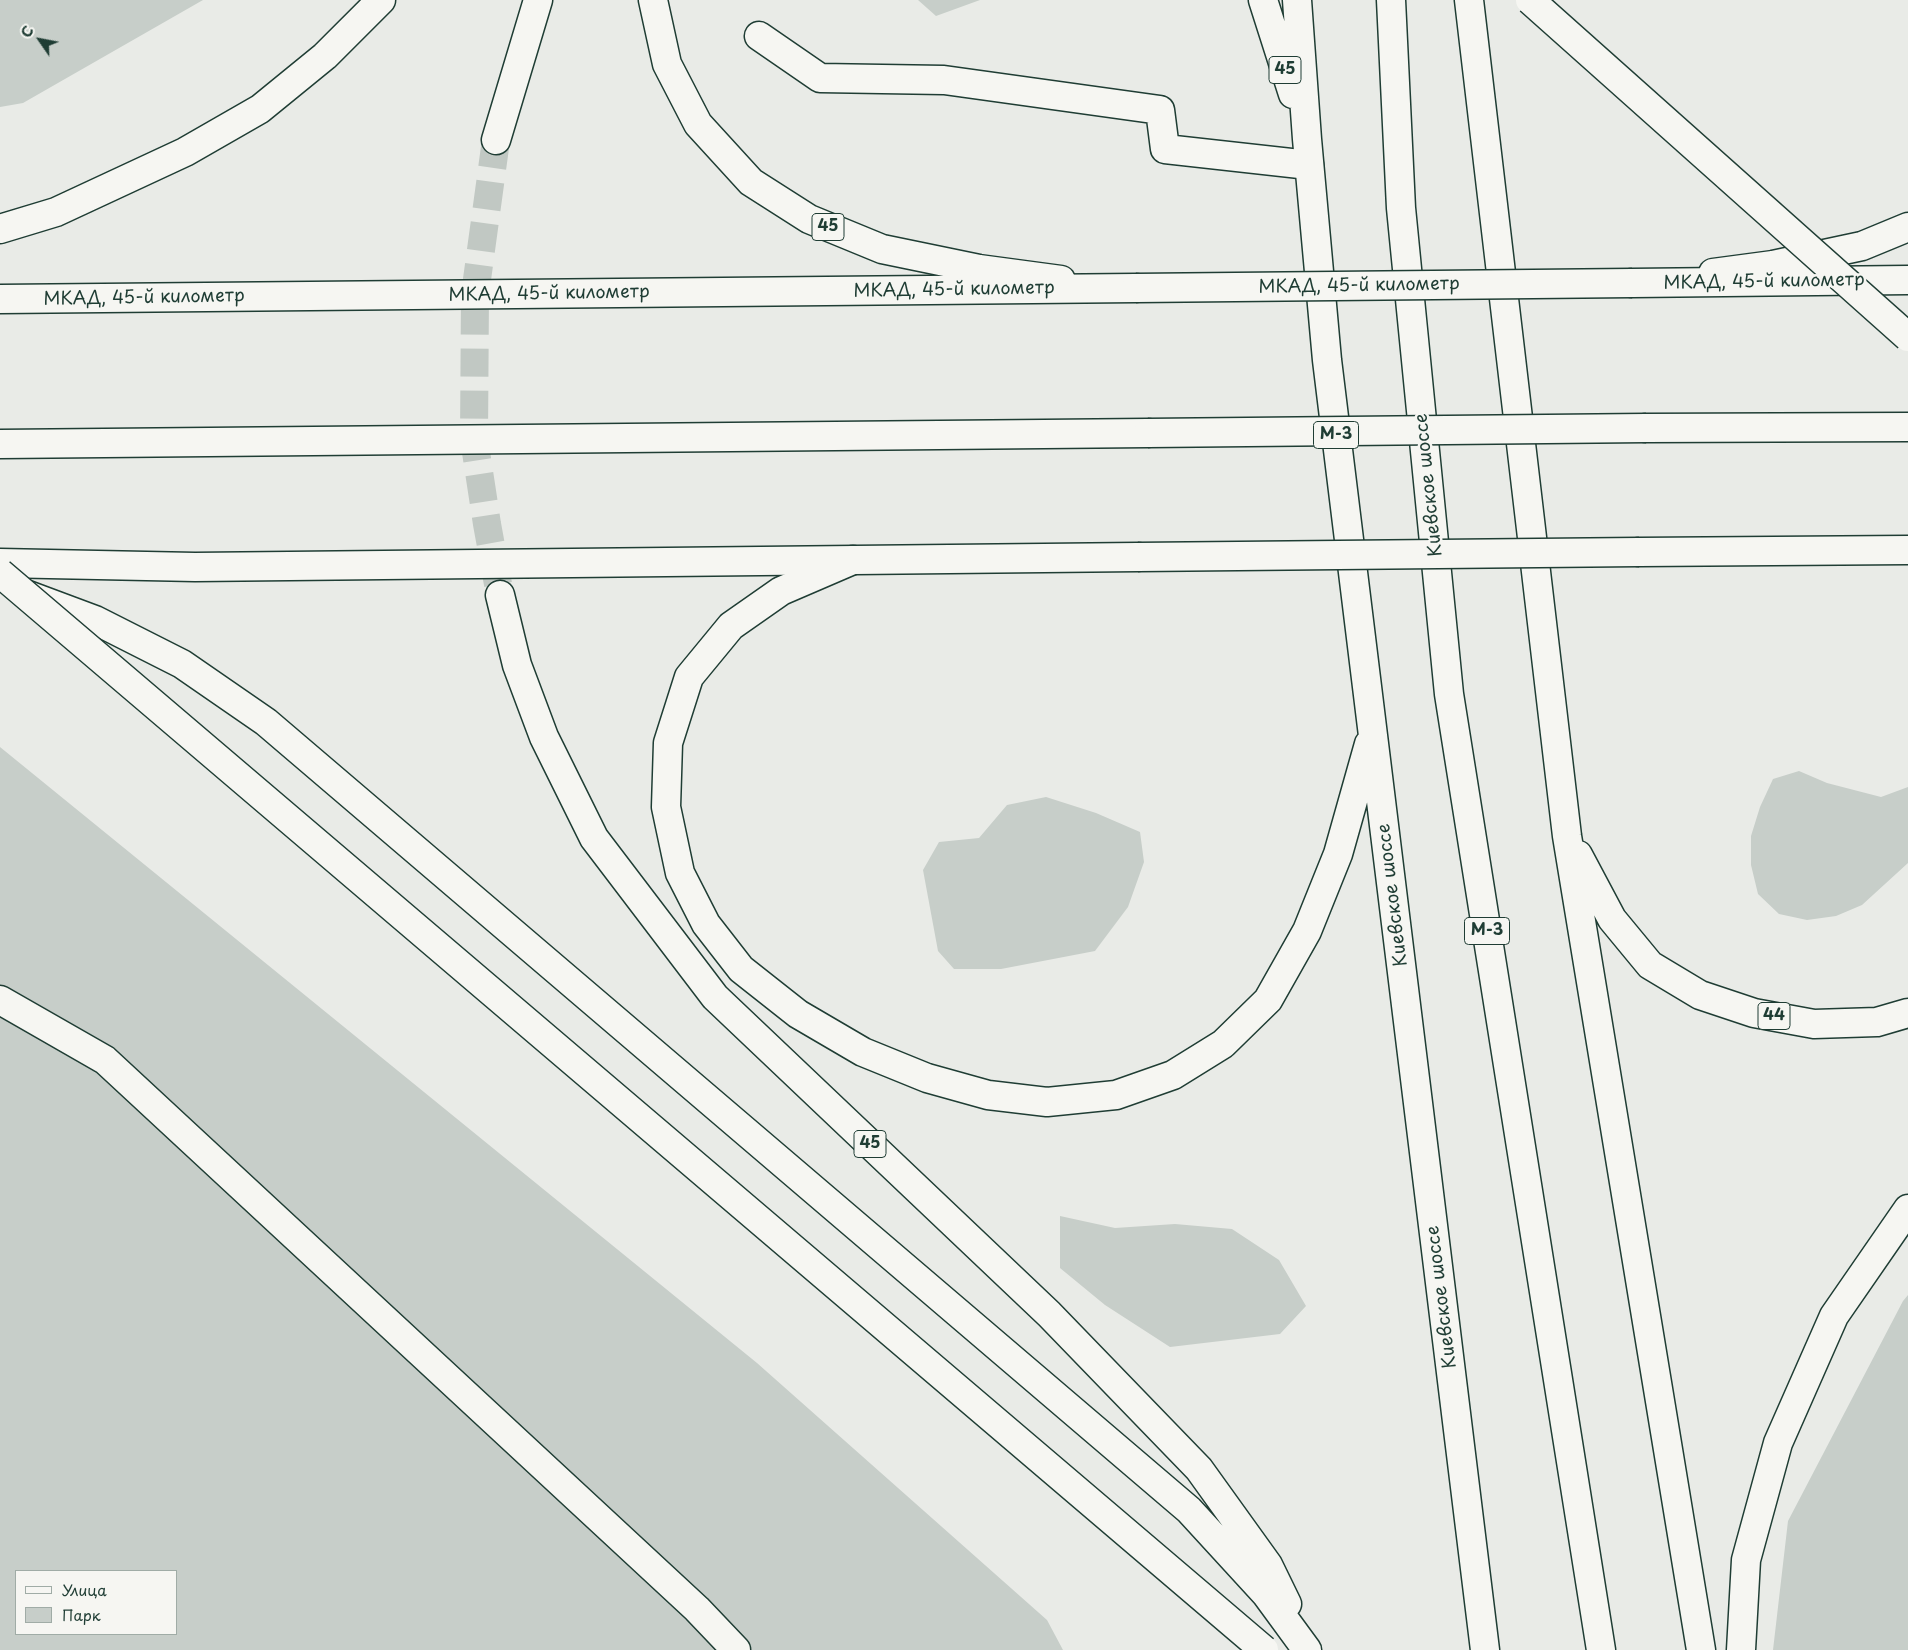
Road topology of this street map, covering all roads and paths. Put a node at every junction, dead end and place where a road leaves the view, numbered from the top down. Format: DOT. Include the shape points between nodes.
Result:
graph roads {
  1 [pos="381,0"];
  2 [pos="538,0"];
  3 [pos="653,0"];
  4 [pos="1263,0"];
  5 [pos="1297,0"];
  6 [pos="1391,0"];
  7 [pos="1469,0"];
  8 [pos="1530,0"];
  9 [pos="759,36"];
  10 [pos="496,140"];
  11 [pos="1308,152"];
  12 [pos="1908,227"];
  13 [pos="0,229"];
  14 [pos="1908,280"];
  15 [pos="1636,283"];
  16 [pos="1129,288"];
  17 [pos="0,299"];
  18 [pos="1908,337"];
  19 [pos="1908,427"];
  20 [pos="0,444"];
  21 [pos="1908,550"];
  22 [pos="854,560"];
  23 [pos="0,563"];
  24 [pos="0,573"];
  25 [pos="0,586"];
  26 [pos="500,595"];
  27 [pos="1373,730"];
  28 [pos="1567,836"];
  29 [pos="0,1000"];
  30 [pos="1908,1013"];
  31 [pos="1908,1209"];
  32 [pos="736,1650"];
  33 [pos="1264,1650"];
  34 [pos="1308,1650"];
  35 [pos="1485,1650"];
  36 [pos="1600,1650"];
  37 [pos="1701,1650"];
  38 [pos="1741,1650"];
  1 -- 13 [label="main road" via="325,56 260,109 185,152 65,208"];
  2 -- 10 [label="main road"];
  3 -- 16 [label="main road, 45" via="667,64 698,124 750,182 809,219 882,249 979,269"];
  4 -- 11 [label="main road, 45"];
  5 -- 11 [label="main road"];
  6 -- 36 [label="main road, Киевское шоссе / М-3" via="1402,208 1449,694"];
  7 -- 28 [label="main road"];
  8 -- 18 [label="main road, bridge"];
  9 -- 11 [label="main road" via="820,78 944,80 1160,110 1165,149"];
  11 -- 27 [label="main road, Киевское шоссе / М-3" via="1327,360"];
  12 -- 15 [label="main road" via="1862,246 1791,261"];
  14 -- 15 [label="main road, МКАД, 45-й километр"];
  15 -- 16 [label="main road, МКАД, 45-й километр, bridge"];
  16 -- 17 [label="main road, МКАД, 45-й километр"];
  19 -- 20 [label="main road, bridge"];
  21 -- 22 [label="main road, bridge"];
  22 -- 23 [label="main road" via="195,566"];
  22 -- 27 [label="main road" via="781,590 731,626 689,678 668,743 666,806 680,873 706,924 741,969 798,1014 863,1052 927,1078 988,1095 1047,1102 1116,1095 1172,1075 1223,1044 1268,1000 1307,931 1338,854"];
  24 -- 33 [label="main road, bridge"];
  25 -- 34 [label="main road" via="95,620 182,664 266,722 1190,1510 1266,1594"];
  26 -- 34 [label="main road, 45" via="517,665 544,737 594,838 715,996 1049,1314 1199,1469 1268,1565"];
  27 -- 35 [label="main road, Киевское шоссе / М-3"];
  28 -- 30 [label="main road, 44" via="1612,919 1650,965 1700,994 1754,1013 1814,1024 1877,1022"];
  28 -- 37 [label="main road"];
  29 -- 32 [label="main road" via="105,1060 697,1609"];
  31 -- 38 [label="main road" via="1834,1316 1778,1443 1746,1560"];
}
